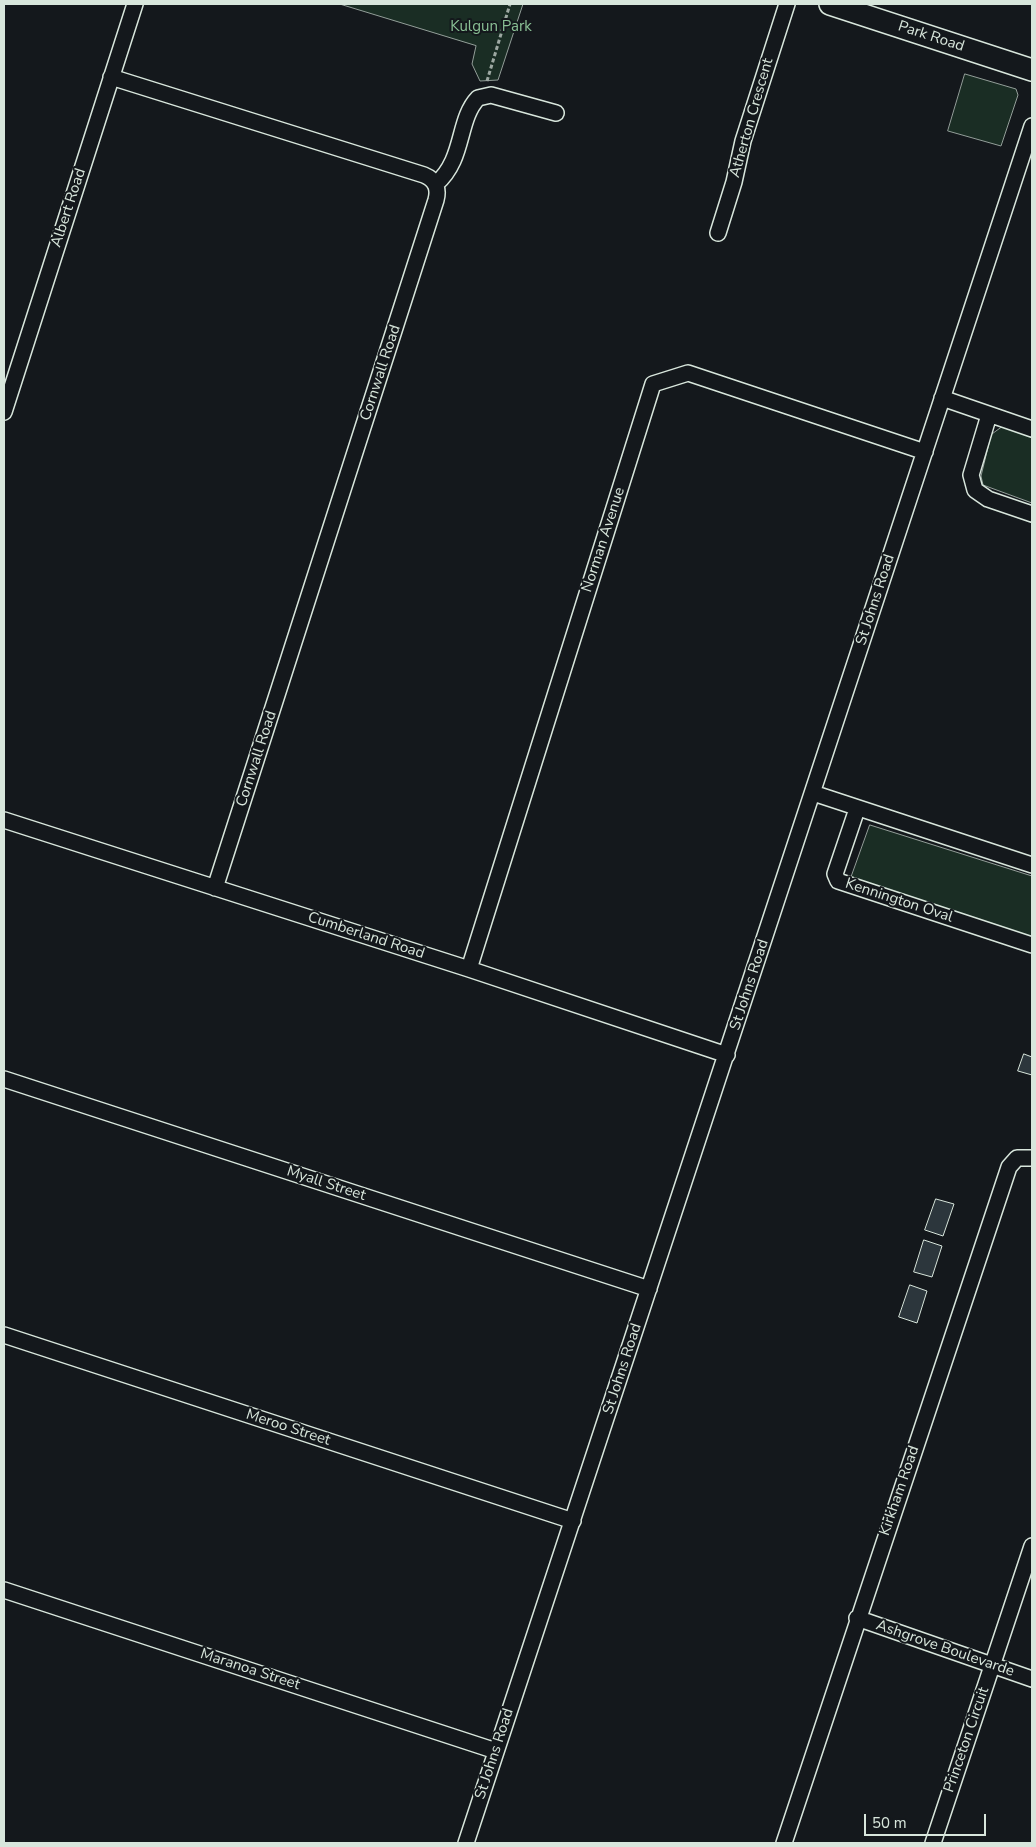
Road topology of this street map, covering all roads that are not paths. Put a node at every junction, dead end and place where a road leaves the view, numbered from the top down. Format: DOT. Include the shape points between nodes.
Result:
graph roads {
  1 [pos="135,4"];
  2 [pos="787,4"];
  3 [pos="830,4"];
  4 [pos="1032,70"];
  5 [pos="111,77"];
  6 [pos="556,113"];
  7 [pos="1032,126"];
  8 [pos="436,184"];
  9 [pos="718,233"];
  10 [pos="942,398"];
  11 [pos="4,412"];
  12 [pos="988,415"];
  13 [pos="1032,429"];
  14 [pos="925,452"];
  15 [pos="1032,514"];
  16 [pos="813,792"];
  17 [pos="857,809"];
  18 [pos="4,820"];
  19 [pos="1032,865"];
  20 [pos="215,888"];
  21 [pos="1032,946"];
  22 [pos="469,969"];
  23 [pos="727,1055"];
  24 [pos="4,1079"];
  25 [pos="1032,1158"];
  26 [pos="649,1289"];
  27 [pos="4,1335"];
  28 [pos="573,1521"];
  29 [pos="1032,1546"];
  30 [pos="4,1590"];
  31 [pos="857,1618"];
  32 [pos="993,1665"];
  33 [pos="1032,1679"];
  34 [pos="496,1750"];
  35 [pos="466,1843"];
  36 [pos="784,1843"];
  37 [pos="933,1843"];
  1 -- 5 [label="street, Albert Road"];
  2 -- 9 [label="street, Atherton Crescent" via="743,141"];
  3 -- 4 [label="main road, Park Road"];
  5 -- 8 [label="street" via="424,175"];
  5 -- 11 [label="street, Albert Road"];
  6 -- 8 [label="street" via="491,95 483,96 474,102 449,171"];
  7 -- 10 [label="street, St Johns Road"];
  8 -- 20 [label="street, Cornwall Road" via="436,200"];
  10 -- 12 [label="street"];
  10 -- 14 [label="street, St Johns Road"];
  12 -- 13 [label="street"];
  12 -- 15 [label="street" via="971,475 975,490 988,499"];
  14 -- 16 [label="street, St Johns Road"];
  14 -- 22 [label="street, Norman Avenue" via="688,373 654,384"];
  16 -- 17 [label="street"];
  16 -- 23 [label="street, St Johns Road"];
  17 -- 19 [label="street"];
  17 -- 21 [label="street, Kennington Oval" via="835,874 838,881"];
  18 -- 20 [label="street, Cumberland Road"];
  20 -- 22 [label="street, Cumberland Road"];
  22 -- 23 [label="street, Cumberland Road"];
  23 -- 26 [label="street, St Johns Road"];
  24 -- 26 [label="street, Myall Street"];
  25 -- 31 [label="street, Kirkham Road" via="1017,1158 1008,1167"];
  26 -- 28 [label="street, St Johns Road"];
  27 -- 28 [label="street, Meroo Street"];
  28 -- 34 [label="street, St Johns Road"];
  29 -- 32 [label="street, Princeton Circuit"];
  30 -- 34 [label="street, Maranoa Street"];
  31 -- 32 [label="street, Ashgrove Boulevarde"];
  31 -- 36 [label="street, Kirkham Road"];
  32 -- 33 [label="street, Ashgrove Boulevarde"];
  32 -- 37 [label="street, Princeton Circuit"];
  34 -- 35 [label="street, St Johns Road"];
}
